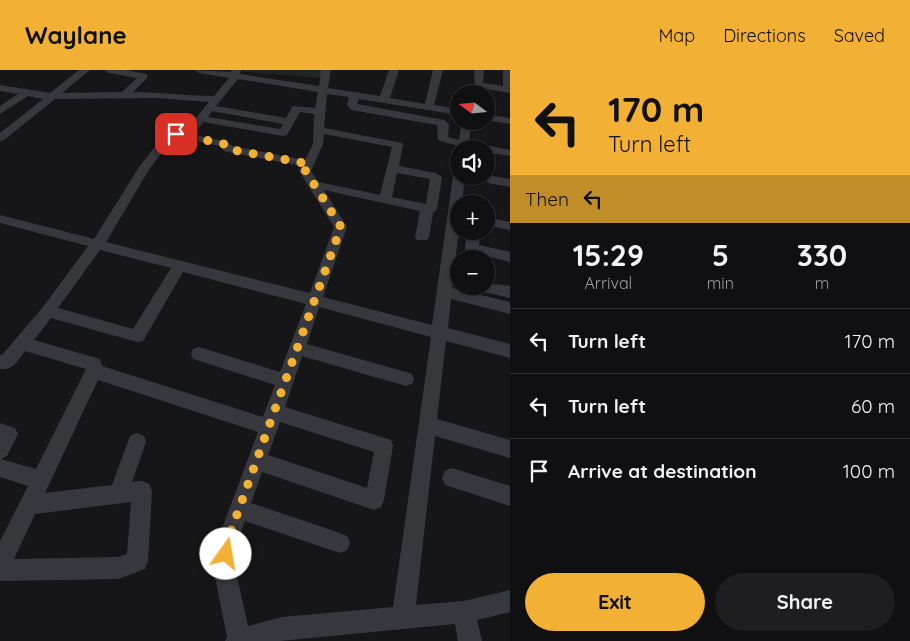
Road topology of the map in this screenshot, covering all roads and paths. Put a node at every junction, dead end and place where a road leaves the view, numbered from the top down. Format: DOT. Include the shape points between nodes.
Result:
graph roads {
  1 [pos="85,70"];
  2 [pos="109,70"];
  3 [pos="199,70"];
  4 [pos="326,70"];
  5 [pos="394,70"];
  6 [pos="438,70"];
  7 [pos="466,70"];
  8 [pos="508,70"];
  9 [pos="479,71"];
  10 [pos="235,73"];
  11 [pos="0,88"];
  12 [pos="322,90"];
  13 [pos="509,90"];
  14 [pos="26,93"];
  15 [pos="125,95"];
  16 [pos="355,95"];
  17 [pos="50,96"];
  18 [pos="384,100"];
  19 [pos="214,103"];
  20 [pos="429,108"];
  21 [pos="0,111"];
  22 [pos="450,111"];
  23 [pos="319,112"];
  24 [pos="0,116"];
  25 [pos="495,118"];
  26 [pos="201,119"];
  27 [pos="22,120"];
  28 [pos="510,121"];
  29 [pos="289,122"];
  30 [pos="318,130"];
  31 [pos="176,134"];
  32 [pos="2,135"];
  33 [pos="450,141"];
  34 [pos="495,151"];
  35 [pos="510,153"];
  36 [pos="309,164"];
  37 [pos="394,169"];
  38 [pos="495,180"];
  39 [pos="510,183"];
  40 [pos="458,185"];
  41 [pos="314,186"];
  42 [pos="385,200"];
  43 [pos="427,208"];
  44 [pos="0,219"];
  45 [pos="495,223"];
  46 [pos="510,226"];
  47 [pos="422,237"];
  48 [pos="473,240"];
  49 [pos="98,244"];
  50 [pos="510,257"];
  51 [pos="180,265"];
  52 [pos="495,289"];
  53 [pos="444,292"];
  54 [pos="510,292"];
  55 [pos="313,301"];
  56 [pos="510,308"];
  57 [pos="48,311"];
  58 [pos="438,332"];
  59 [pos="22,343"];
  60 [pos="298,348"];
  61 [pos="510,351"];
  62 [pos="199,354"];
  63 [pos="0,362"];
  64 [pos="94,372"];
  65 [pos="406,379"];
  66 [pos="286,381"];
  67 [pos="272,419"];
  68 [pos="427,425"];
  69 [pos="0,432"];
  70 [pos="137,442"];
  71 [pos="510,449"];
  72 [pos="0,450"];
  73 [pos="257,461"];
  74 [pos="0,468"];
  75 [pos="452,478"];
  76 [pos="42,480"];
  77 [pos="118,494"];
  78 [pos="510,496"];
  79 [pos="30,505"];
  80 [pos="239,509"];
  81 [pos="340,543"];
  82 [pos="0,564"];
  83 [pos="0,570"];
  84 [pos="510,601"];
  85 [pos="464,612"];
  86 [pos="403,619"];
  87 [pos="238,641"];
  88 [pos="470,641"];
  1 -- 17 [label="street"];
  2 -- 15 [label="street" via="144,76"];
  3 -- 10 [label="street"];
  4 -- 12 [label="street"];
  5 -- 18 [label="street"];
  6 -- 20 [label="street"];
  7 -- 9 [label="street"];
  8 -- 13 [label="street"];
  9 -- 13 [label="street" via="478,85"];
  10 -- 12 [label="street"];
  10 -- 19 [label="street"];
  11 -- 14 [label="street"];
  12 -- 16 [label="street"];
  12 -- 23 [label="street"];
  14 -- 17 [label="street"];
  14 -- 21 [label="street"];
  15 -- 17 [label="street"];
  15 -- 19 [label="street"];
  16 -- 18 [label="street"];
  16 -- 33 [label="street" via="352,105 355,108 440,122 444,124 442,138"];
  17 -- 27 [label="street"];
  18 -- 20 [label="street"];
  19 -- 26 [label="street"];
  19 -- 29 [label="street"];
  20 -- 22 [label="street"];
  23 -- 29 [label="street" via="297,108"];
  23 -- 30 [label="street"];
  24 -- 27 [label="street"];
  25 -- 28 [label="street"];
  26 -- 29 [label="street" via="283,133"];
  26 -- 31 [label="street" via="196,125"];
  27 -- 32 [label="street"];
  30 -- 36 [label="street" via="318,144"];
  30 -- 37 [label="street" via="398,145"];
  31 -- 36 [label="street" via="224,144 228,149"];
  31 -- 49 [label="street" via="168,138 145,167"];
  34 -- 35 [label="street"];
  36 -- 41 [label="street" via="305,170"];
  37 -- 42 [label="street"];
  37 -- 43 [label="street" via="436,177 432,209"];
  38 -- 39 [label="street"];
  40 -- 53 [label="street"];
  41 -- 42 [label="street"];
  41 -- 55 [label="street" via="341,227"];
  42 -- 43 [label="street"];
  43 -- 47 [label="street"];
  44 -- 49 [label="street"];
  45 -- 46 [label="street"];
  48 -- 50 [label="street" via="472,248"];
  49 -- 51 [label="street"];
  49 -- 57 [label="street"];
  51 -- 55 [label="street"];
  51 -- 57 [label="street" via="137,336"];
  52 -- 54 [label="street"];
  53 -- 56 [label="street"];
  53 -- 58 [label="street"];
  55 -- 58 [label="street"];
  55 -- 60 [label="street"];
  57 -- 59 [label="street"];
  58 -- 61 [label="street"];
  58 -- 68 [label="street"];
  59 -- 63 [label="street" via="6,363"];
  59 -- 64 [label="street" via="94,364"];
  60 -- 65 [label="street"];
  60 -- 66 [label="street"];
  62 -- 66 [label="street"];
  64 -- 67 [label="street"];
  64 -- 76 [label="street"];
  66 -- 67 [label="street"];
  67 -- 73 [label="street"];
  67 -- 73 [label="street" via="384,446 374,500"];
  68 -- 71 [label="street"];
  68 -- 86 [label="street"];
  69 -- 72 [label="street" via="9,434"];
  70 -- 77 [label="street"];
  73 -- 80 [label="street"];
  74 -- 76 [label="street"];
  75 -- 78 [label="street"];
  76 -- 79 [label="street"];
  77 -- 79 [label="street"];
  77 -- 83 [label="street" via="142,492 137,561 118,568"];
  79 -- 82 [label="street"];
  80 -- 81 [label="street"];
  80 -- 87 [label="street" via="227,542 224,567"];
  84 -- 85 [label="street"];
  85 -- 86 [label="street"];
  85 -- 88 [label="street"];
  86 -- 87 [label="street" via="282,629"];
}
